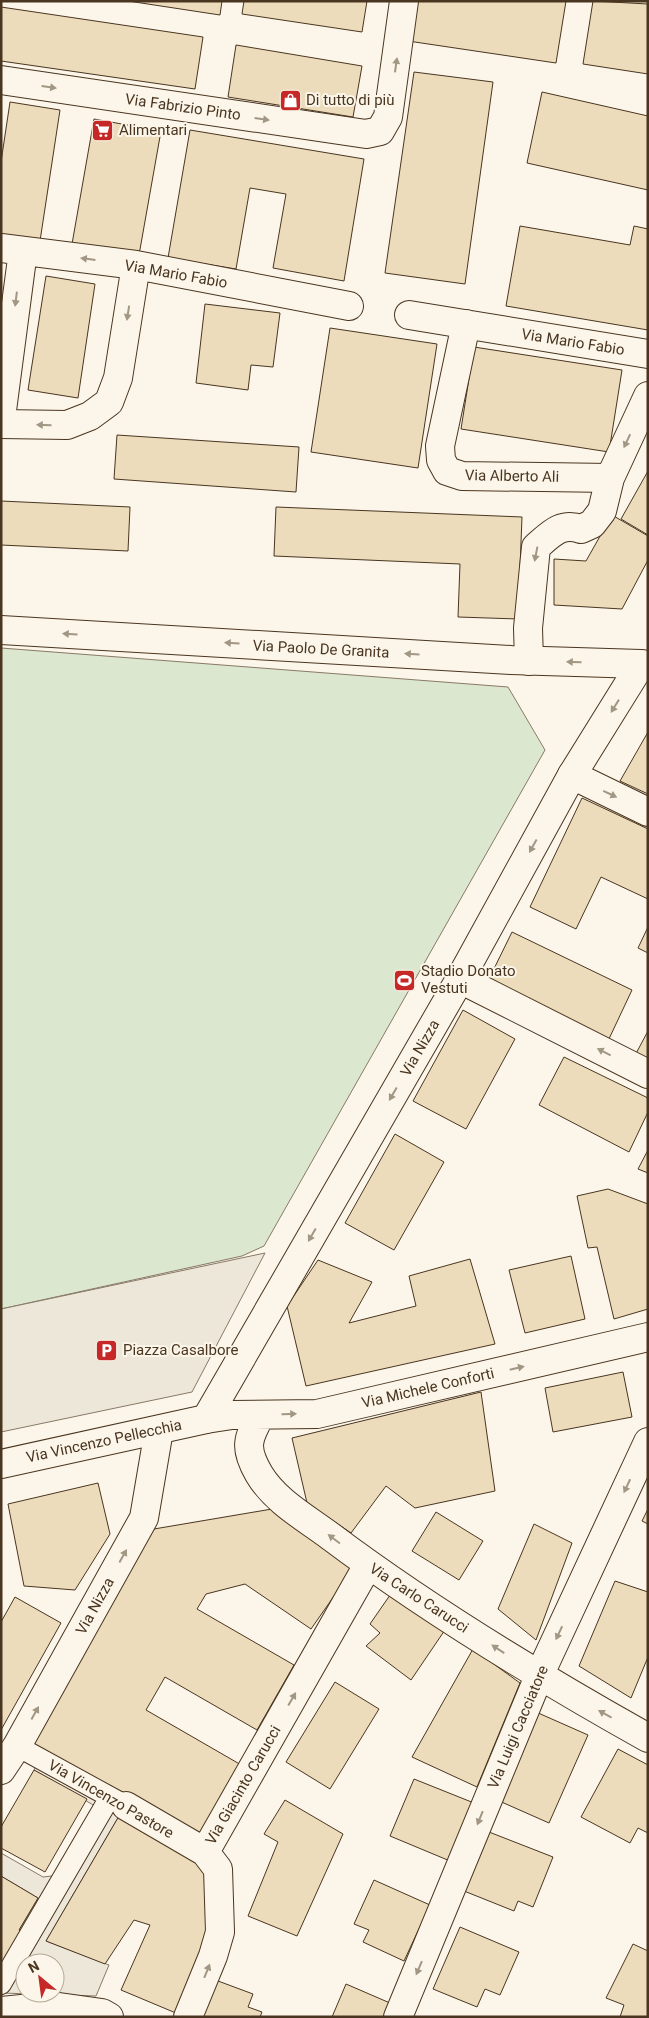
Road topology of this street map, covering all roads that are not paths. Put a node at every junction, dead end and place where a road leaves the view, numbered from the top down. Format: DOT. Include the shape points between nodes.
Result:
graph roads {
  1 [pos="404,1"];
  2 [pos="1,80"];
  3 [pos="12,249"];
  4 [pos="136,265"];
  5 [pos="349,306"];
  6 [pos="409,315"];
  7 [pos="466,324"];
  8 [pos="648,354"];
  9 [pos="648,396"];
  10 [pos="1,418"];
  11 [pos="1,424"];
  12 [pos="610,478"];
  13 [pos="1,630"];
  14 [pos="529,660"];
  15 [pos="645,660"];
  16 [pos="572,775"];
  17 [pos="648,812"];
  18 [pos="460,978"];
  19 [pos="648,1074"];
  20 [pos="648,1337"];
  21 [pos="261,1415"];
  22 [pos="206,1419"];
  23 [pos="159,1430"];
  24 [pos="648,1442"];
  25 [pos="1,1464"];
  26 [pos="368,1565"];
  27 [pos="539,1676"];
  28 [pos="648,1738"];
  29 [pos="17,1746"];
  30 [pos="1,1770"];
  31 [pos="118,1801"];
  32 [pos="205,1852"];
  33 [pos="1,1984"];
  34 [pos="1,2011"];
  35 [pos="109,2017"];
  36 [pos="188,2017"];
  37 [pos="398,2017"];
  2 -- 1 [label="street, Via Fabrizio Pinto, one-way" via="366,134 380,131 388,117"];
  4 -- 3 [label="street, Via Mario Fabio, one-way"];
  3 -- 10 [label="street, one-way"];
  4 -- 5 [label="street, Via Mario Fabio"];
  4 -- 11 [label="street, one-way" via="118,378 109,402 90,416 67,425"];
  6 -- 7 [label="street, Via Mario Fabio"];
  7 -- 8 [label="street, Via Mario Fabio"];
  7 -- 12 [label="street, Via Alberto Ali" via="440,446 441,460 447,472 462,476"];
  9 -- 12 [label="street, one-way"];
  12 -- 14 [label="street, one-way" via="602,511 592,524 581,529 570,525 562,528 536,547 528,628"];
  14 -- 13 [label="street, Via Paolo De Granita, one-way"];
  15 -- 14 [label="street, Via Paolo De Granita, one-way"];
  15 -- 16 [label="street, Via Nizza, one-way"];
  16 -- 17 [label="street, one-way"];
  16 -- 18 [label="street, Via Nizza, one-way"];
  19 -- 18 [label="street, one-way"];
  18 -- 22 [label="street, Via Nizza, one-way"];
  21 -- 20 [label="street, Via Michele Conforti, one-way" via="317,1414"];
  21 -- 22 [label="street, Via Michele Conforti"];
  26 -- 21 [label="street, Via Carlo Carucci, one-way" via="278,1497 259,1474 250,1454 248,1437"];
  22 -- 23 [label="street, Via Vincenzo Pellecchia"];
  23 -- 25 [label="street, Via Vincenzo Pellecchia"];
  29 -- 23 [label="street, Via Nizza, one-way" via="144,1518"];
  24 -- 27 [label="street, Via Luigi Cacciatore, one-way"];
  27 -- 26 [label="street, Via Carlo Carucci, one-way"];
  32 -- 26 [label="street, Via Giacinto Carucci, one-way"];
  28 -- 27 [label="street, Via Carlo Carucci, one-way"];
  27 -- 37 [label="street, Via Luigi Cacciatore, one-way"];
  29 -- 30 [label="street, Via Nizza"];
  29 -- 31 [label="street, Via Vincenzo Pastore"];
  31 -- 32 [label="street, Via Vincenzo Pastore"];
  31 -- 33 [label="street"];
  36 -- 32 [label="street, Via Giacinto Carucci, one-way" via="220,1932 218,1869"];
  34 -- 35 [label="street" via="52,2006 102,2013"];
}
